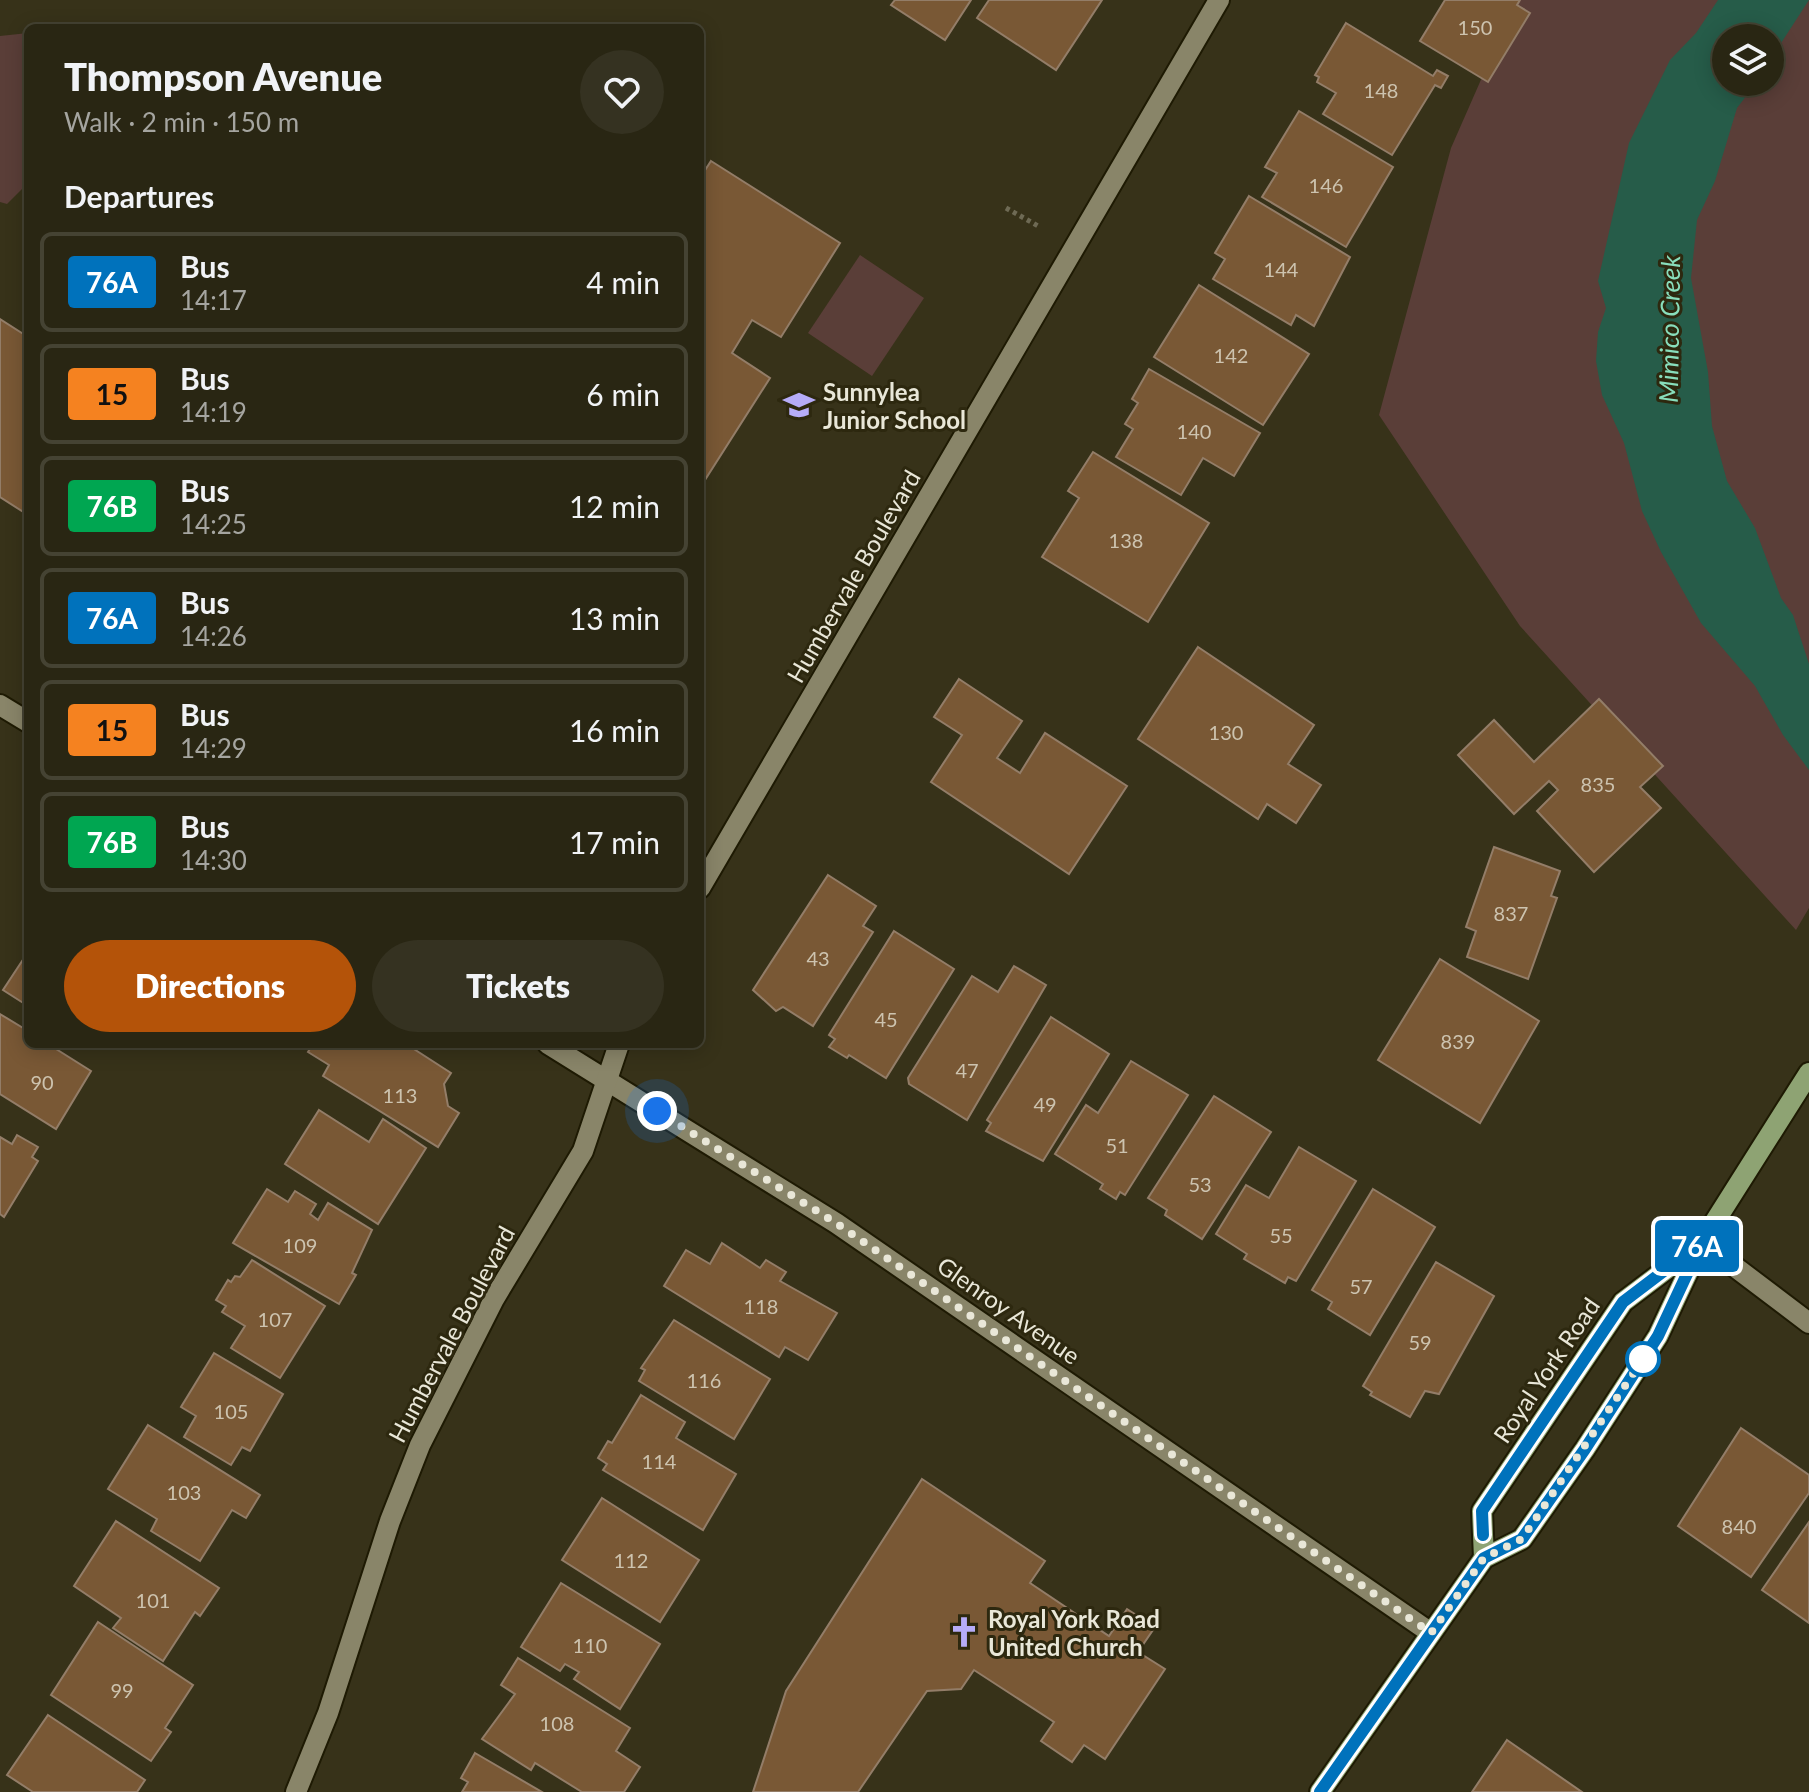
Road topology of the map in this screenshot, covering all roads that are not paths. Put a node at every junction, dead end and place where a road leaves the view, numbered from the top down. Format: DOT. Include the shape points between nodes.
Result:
graph roads {
  1 [pos="1219,0"];
  2 [pos="1,708"];
  3 [pos="24,720"];
  4 [pos="704,881"];
  5 [pos="555,1048"];
  6 [pos="617,1048"];
  7 [pos="1809,1073"];
  8 [pos="605,1079"];
  9 [pos="1702,1242"];
  10 [pos="1809,1323"];
  11 [pos="1484,1558"];
  12 [pos="1431,1633"];
  13 [pos="296,1792"];
  14 [pos="1320,1792"];
  1 -- 4 [label="street, Humbervale Boulevard"];
  2 -- 3 [label="street"];
  5 -- 8 [label="street, Glenroy Avenue"];
  6 -- 8 [label="street, Humbervale Boulevard"];
  7 -- 9 [label="main road, Royal York Road"];
  8 -- 12 [label="street, Glenroy Avenue" via="836,1223"];
  8 -- 13 [label="street, Humbervale Boulevard" via="583,1151 494,1299 420,1445"];
  9 -- 10 [label="street"];
  9 -- 11 [label="main road, Royal York Road" via="1658,1336 1585,1449 1522,1539"];
  9 -- 11 [label="main road, Royal York Road" via="1623,1302 1482,1511"];
  11 -- 12 [label="main road, Royal York Road"];
  12 -- 14 [label="main road, Royal York Road"];
}
